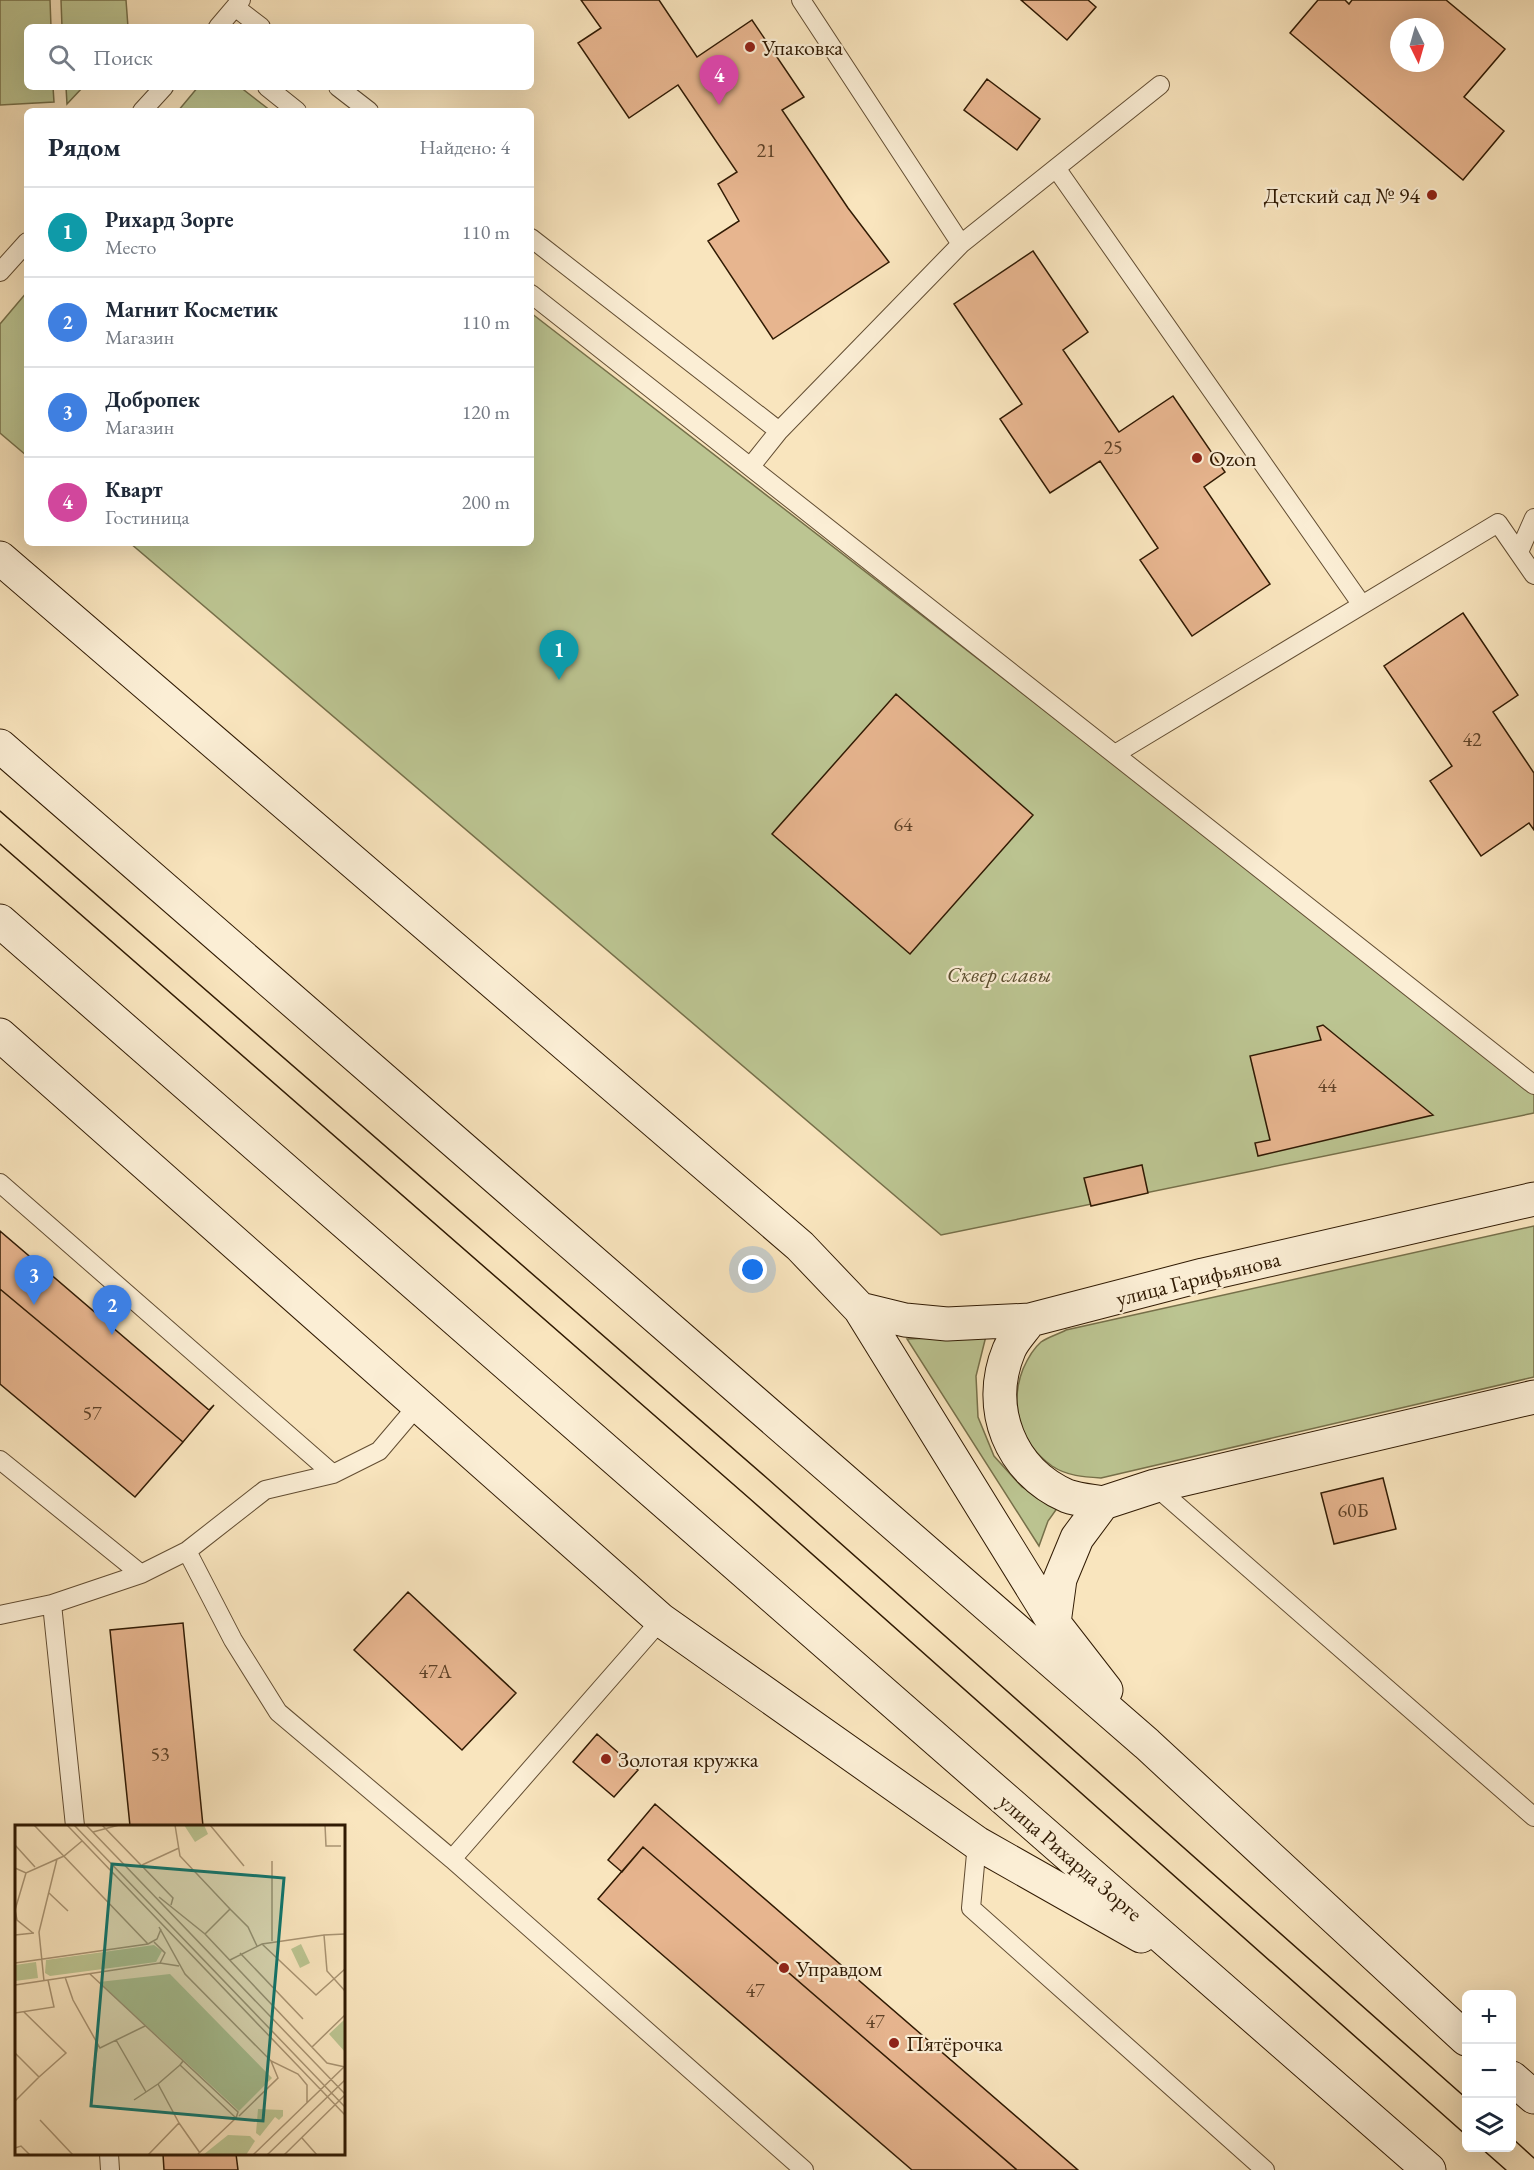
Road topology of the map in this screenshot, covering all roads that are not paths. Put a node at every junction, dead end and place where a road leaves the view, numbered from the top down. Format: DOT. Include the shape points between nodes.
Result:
graph roads {
  1 [pos="801,0"];
  2 [pos="238,3"];
  3 [pos="220,24"];
  4 [pos="258,24"];
  5 [pos="1160,85"];
  6 [pos="161,90"];
  7 [pos="271,90"];
  8 [pos="342,90"];
  9 [pos="145,108"];
  10 [pos="293,108"];
  11 [pos="365,108"];
  12 [pos="1056,168"];
  13 [pos="534,240"];
  14 [pos="962,244"];
  15 [pos="24,245"];
  16 [pos="0,272"];
  17 [pos="534,296"];
  18 [pos="779,431"];
  19 [pos="751,466"];
  20 [pos="1534,518"];
  21 [pos="1519,552"];
  22 [pos="0,558"];
  23 [pos="1534,575"];
  24 [pos="1362,605"];
  25 [pos="0,746"];
  26 [pos="1115,754"];
  27 [pos="0,921"];
  28 [pos="0,1035"];
  29 [pos="1534,1085"];
  30 [pos="0,1183"];
  31 [pos="1534,1199"];
  32 [pos="860,1309"];
  33 [pos="1030,1320"];
  34 [pos="1534,1397"];
  35 [pos="418,1405"];
  36 [pos="0,1460"];
  37 [pos="333,1474"];
  38 [pos="1155,1486"];
  39 [pos="1103,1503"];
  40 [pos="187,1551"];
  41 [pos="141,1574"];
  42 [pos="52,1604"];
  43 [pos="0,1615"];
  44 [pos="661,1620"];
  45 [pos="1054,1623"];
  46 [pos="1146,1744"];
  47 [pos="1534,1817"];
  48 [pos="75,1825"];
  49 [pos="977,1843"];
  50 [pos="452,1859"];
  51 [pos="1203,1971"];
  52 [pos="1462,2034"];
  53 [pos="1516,2081"];
  54 [pos="1534,2097"];
  55 [pos="109,2155"];
  56 [pos="110,2170"];
  57 [pos="804,2170"];
  58 [pos="1265,2170"];
  59 [pos="1429,2170"];
  1 -- 14 [label="lane"];
  2 -- 3 [label="lane"];
  2 -- 4 [label="lane"];
  5 -- 12 [label="lane"];
  6 -- 9 [label="lane"];
  7 -- 10 [label="lane"];
  8 -- 11 [label="lane"];
  12 -- 14 [label="lane"];
  12 -- 24 [label="lane"];
  13 -- 18 [label="lane"];
  14 -- 18 [label="lane"];
  15 -- 16 [label="lane"];
  17 -- 19 [label="lane"];
  18 -- 19 [label="lane"];
  19 -- 26 [label="lane"];
  20 -- 21 [label="lane"];
  21 -- 23 [label="lane"];
  21 -- 24 [label="lane" via="1498,523"];
  22 -- 32 [label="main road" via="800,1246"];
  24 -- 26 [label="lane"];
  25 -- 46 [label="main road"];
  26 -- 29 [label="lane"];
  27 -- 51 [label="main road, улица Рихарда Зорге"];
  28 -- 35 [label="main road"];
  30 -- 37 [label="lane"];
  31 -- 33 [label="main road, улица Гарифьянова" via="1203,1275"];
  32 -- 33 [label="main road, улица Гарифьянова" via="905,1320 947,1323"];
  32 -- 45 [label="main road"];
  33 -- 39 [label="main road" via="1009,1349 999,1383 1001,1419 1014,1452 1038,1479 1068,1496"];
  34 -- 38 [label="main road"];
  35 -- 37 [label="lane" via="379,1451"];
  35 -- 44 [label="main road"];
  36 -- 41 [label="lane"];
  37 -- 40 [label="lane" via="265,1490"];
  38 -- 39 [label="main road"];
  38 -- 47 [label="lane"];
  39 -- 45 [label="main road" via="1077,1538 1060,1579"];
  40 -- 41 [label="lane"];
  40 -- 50 [label="lane" via="233,1640 279,1712"];
  41 -- 42 [label="lane"];
  42 -- 43 [label="lane"];
  42 -- 48 [label="lane"];
  44 -- 49 [label="main road"];
  44 -- 50 [label="lane"];
  45 -- 46 [label="main road"];
  46 -- 52 [label="main road"];
  49 -- 51 [label="main road"];
  49 -- 58 [label="lane" via="970,1908"];
  50 -- 57 [label="lane"];
  51 -- 59 [label="main road, улица Рихарда Зорге"];
  53 -- 54 [label="main road"];
  55 -- 56 [label="lane"];
}
